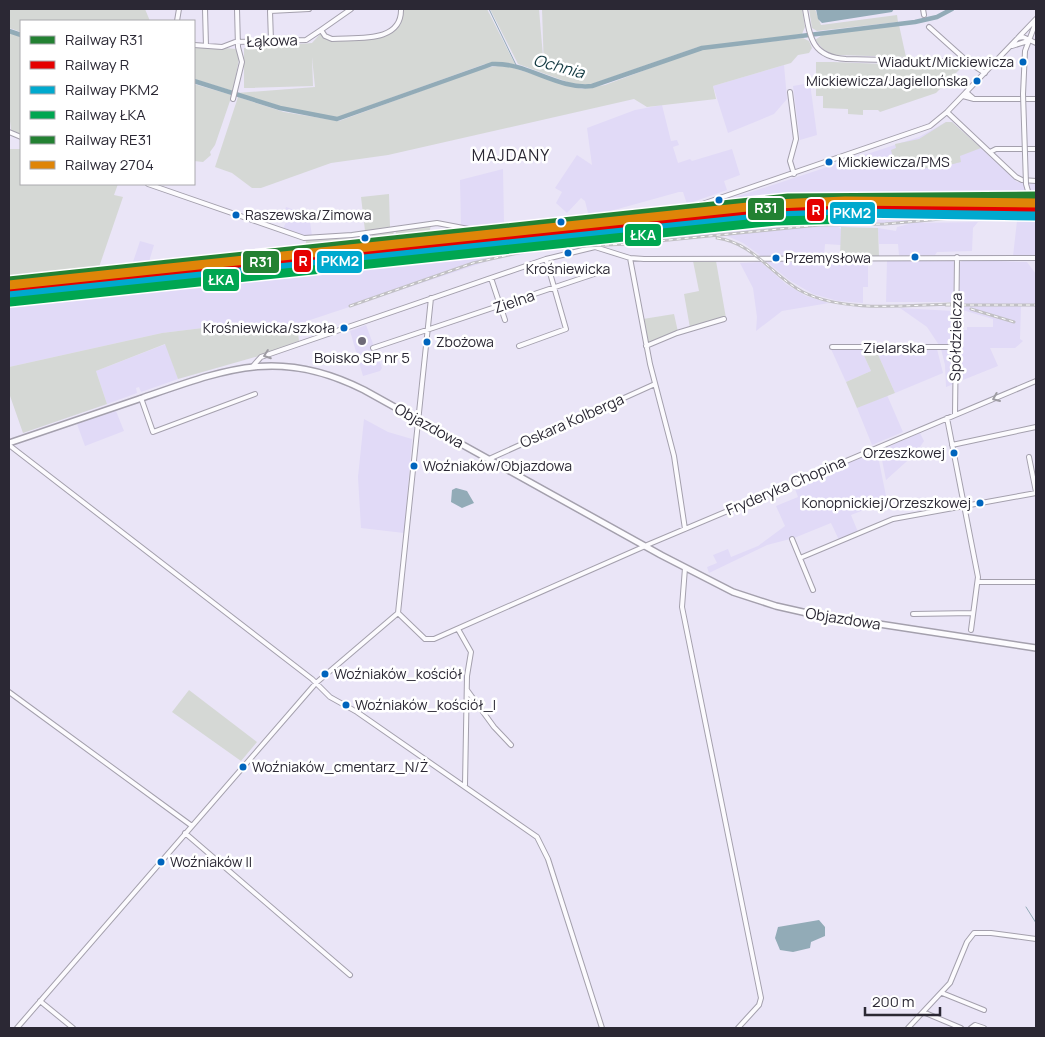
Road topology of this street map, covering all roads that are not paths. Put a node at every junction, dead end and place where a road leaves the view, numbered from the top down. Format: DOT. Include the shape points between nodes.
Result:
graph roads {
  1 [pos="205,9"];
  2 [pos="238,9"];
  3 [pos="309,9"];
  4 [pos="350,9"];
  5 [pos="401,9"];
  6 [pos="805,9"];
  7 [pos="923,9"];
  8 [pos="270,10"];
  9 [pos="924,15"];
  10 [pos="1036,20"];
  11 [pos="929,27"];
  12 [pos="322,30"];
  13 [pos="1018,40"];
  14 [pos="271,41"];
  15 [pos="1028,41"];
  16 [pos="238,42"];
  17 [pos="1036,43"];
  18 [pos="195,45"];
  19 [pos="206,46"];
  20 [pos="1025,50"];
  21 [pos="968,62"];
  22 [pos="985,73"];
  23 [pos="790,92"];
  24 [pos="964,94"];
  25 [pos="233,99"];
  26 [pos="1036,99"];
  27 [pos="947,112"];
  28 [pos="1036,149"];
  29 [pos="990,152"];
  30 [pos="794,174"];
  31 [pos="1036,181"];
  32 [pos="151,185"];
  33 [pos="1036,219"];
  34 [pos="957,257"];
  35 [pos="630,258"];
  36 [pos="1036,258"];
  37 [pos="546,259"];
  38 [pos="600,272"];
  39 [pos="492,278"];
  40 [pos="556,287"];
  41 [pos="432,298"];
  42 [pos="501,307"];
  43 [pos="505,320"];
  44 [pos="724,320"];
  45 [pos="428,330"];
  46 [pos="519,346"];
  47 [pos="646,346"];
  48 [pos="832,347"];
  49 [pos="956,347"];
  50 [pos="373,348"];
  51 [pos="253,366"];
  52 [pos="1036,381"];
  53 [pos="655,384"];
  54 [pos="256,394"];
  55 [pos="141,398"];
  56 [pos="955,406"];
  57 [pos="966,410"];
  58 [pos="955,415"];
  59 [pos="947,418"];
  60 [pos="419,420"];
  61 [pos="1036,426"];
  62 [pos="9,444"];
  63 [pos="952,445"];
  64 [pos="1029,457"];
  65 [pos="489,459"];
  66 [pos="1036,493"];
  67 [pos="964,506"];
  68 [pos="685,529"];
  69 [pos="792,539"];
  70 [pos="645,546"];
  71 [pos="800,558"];
  72 [pos="685,568"];
  73 [pos="978,582"];
  74 [pos="1036,582"];
  75 [pos="813,590"];
  76 [pos="398,613"];
  77 [pos="973,613"];
  78 [pos="913,614"];
  79 [pos="458,629"];
  80 [pos="971,630"];
  81 [pos="1036,648"];
  82 [pos="316,683"];
  83 [pos="467,690"];
  84 [pos="9,692"];
  85 [pos="511,745"];
  86 [pos="465,785"];
  87 [pos="192,826"];
  88 [pos="185,833"];
  89 [pos="1036,939"];
  90 [pos="350,975"];
  91 [pos="942,993"];
  92 [pos="40,1001"];
  93 [pos="984,1010"];
  94 [pos="923,1012"];
  95 [pos="17,1028"];
  96 [pos="73,1028"];
  97 [pos="602,1028"];
  98 [pos="738,1028"];
  99 [pos="908,1028"];
  100 [pos="961,1028"];
  101 [pos="971,1028"];
  102 [pos="984,1028"];
  1 -- 19 [label="street"];
  2 -- 16 [label="street"];
  3 -- 8 [label="street"];
  4 -- 12 [label="street, Łąkowa"];
  5 -- 12 [label="street" via="398,24 379,37 328,38"];
  6 -- 21 [label="street" via="811,40 820,52 835,59"];
  7 -- 9 [label="street"];
  8 -- 14 [label="street"];
  10 -- 13 [label="street"];
  10 -- 15 [label="street"];
  11 -- 21 [label="street"];
  12 -- 14 [label="street, Łąkowa" via="306,40"];
  13 -- 15 [label="street" via="1023,37"];
  13 -- 20 [label="street"];
  13 -- 22 [label="street"];
  14 -- 16 [label="street, Łąkowa"];
  15 -- 17 [label="street"];
  15 -- 20 [label="street"];
  16 -- 19 [label="street, Łąkowa" via="222,47"];
  16 -- 25 [label="street" via="242,62"];
  18 -- 19 [label="street, Łąkowa"];
  20 -- 33 [label="street, bridge" via="1026,184"];
  21 -- 22 [label="street"];
  22 -- 24 [label="street"];
  23 -- 30 [label="street" via="796,139 790,161"];
  24 -- 26 [label="street" via="974,98"];
  24 -- 27 [label="street"];
  27 -- 29 [label="street"];
  27 -- 30 [label="street" via="925,128"];
  28 -- 29 [label="street" via="996,149"];
  29 -- 31 [label="street" via="1016,177"];
  30 -- 32 [label="street" via="679,212 479,230 437,223 352,236 304,238"];
  34 -- 35 [label="street"];
  34 -- 36 [label="street"];
  34 -- 49 [label="street, Spółdzielcza"];
  35 -- 37 [label="street" via="595,247"];
  35 -- 47 [label="street"];
  37 -- 39 [label="street"];
  37 -- 40 [label="street"];
  38 -- 40 [label="street, Zielna"];
  39 -- 41 [label="street"];
  39 -- 42 [label="street"];
  40 -- 42 [label="street, Zielna"];
  40 -- 46 [label="street" via="566,329"];
  41 -- 45 [label="street"];
  41 -- 51 [label="street, one-way" via="261,357"];
  42 -- 43 [label="street"];
  42 -- 45 [label="street, Zielna"];
  44 -- 47 [label="street"];
  45 -- 50 [label="street, Zielna"];
  45 -- 60 [label="street"];
  47 -- 53 [label="street"];
  48 -- 49 [label="street, Zielarska"];
  49 -- 56 [label="street, Spółdzielcza"];
  51 -- 55 [label="main road, Objazdowa" via="213,374"];
  51 -- 60 [label="main road, Objazdowa" via="296,367 330,374"];
  52 -- 57 [label="street, Fryderyka Chopina, one-way"];
  53 -- 65 [label="street, Oskara Kolberga"];
  53 -- 68 [label="street" via="674,456"];
  54 -- 55 [label="street" via="153,432"];
  55 -- 62 [label="main road, Objazdowa"];
  56 -- 57 [label="street"];
  56 -- 58 [label="street, Spółdzielcza"];
  57 -- 58 [label="street, Fryderyka Chopina"];
  58 -- 59 [label="street, Fryderyka Chopina"];
  59 -- 63 [label="street"];
  59 -- 68 [label="street, Fryderyka Chopina"];
  60 -- 65 [label="main road, Objazdowa"];
  60 -- 76 [label="street"];
  61 -- 63 [label="street"];
  62 -- 82 [label="street"];
  63 -- 67 [label="street"];
  64 -- 66 [label="street"];
  65 -- 70 [label="main road, Objazdowa"];
  66 -- 67 [label="street"];
  67 -- 71 [label="street" via="893,519"];
  67 -- 73 [label="street"];
  68 -- 70 [label="street, Fryderyka Chopina"];
  69 -- 71 [label="street"];
  70 -- 72 [label="main road, Objazdowa"];
  70 -- 79 [label="street, Fryderyka Chopina"];
  71 -- 75 [label="street"];
  72 -- 81 [label="main road, Objazdowa" via="733,592 797,611"];
  72 -- 98 [label="street" via="682,607 761,998 759,1005"];
  73 -- 74 [label="street"];
  73 -- 77 [label="street"];
  76 -- 79 [label="street, Fryderyka Chopina" via="426,639"];
  76 -- 82 [label="street"];
  77 -- 78 [label="street"];
  77 -- 80 [label="street"];
  79 -- 83 [label="street" via="471,652"];
  82 -- 86 [label="street" via="330,697"];
  82 -- 87 [label="street"];
  83 -- 85 [label="street"];
  83 -- 86 [label="street"];
  84 -- 87 [label="street"];
  86 -- 97 [label="street" via="525,827 542,844"];
  87 -- 88 [label="street"];
  88 -- 90 [label="street"];
  88 -- 92 [label="street"];
  89 -- 91 [label="street" via="974,933 967,942 950,984"];
  91 -- 93 [label="street"];
  91 -- 94 [label="street"];
  92 -- 95 [label="street"];
  92 -- 96 [label="street"];
  94 -- 99 [label="street"];
  94 -- 100 [label="street"];
  101 -- 102 [label="street" via="975,1025"];
}
